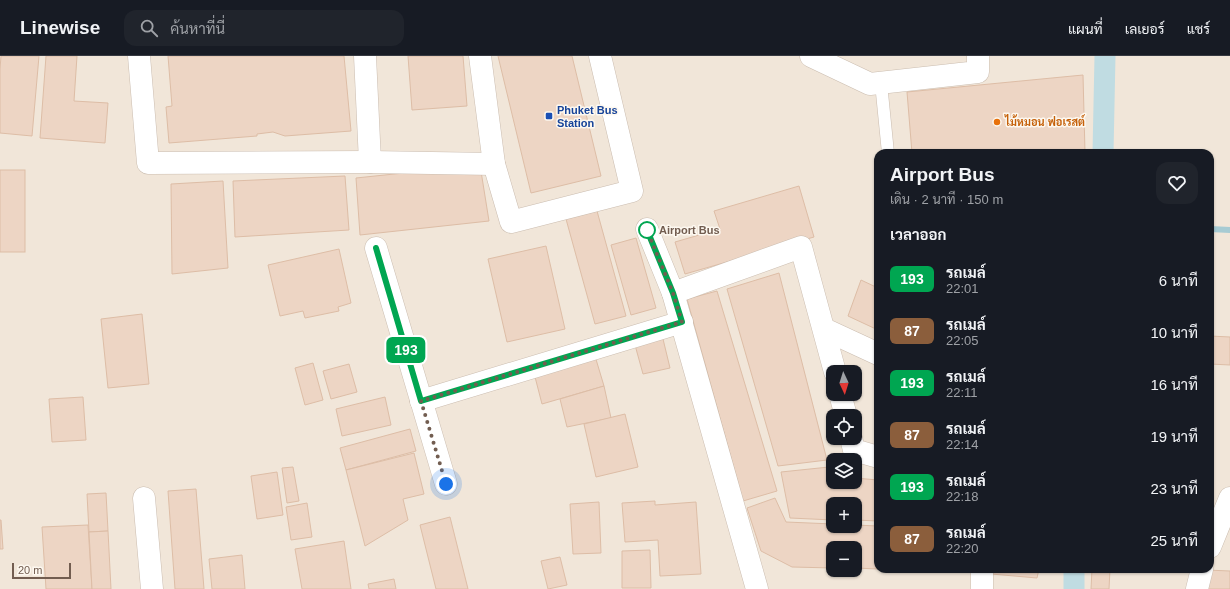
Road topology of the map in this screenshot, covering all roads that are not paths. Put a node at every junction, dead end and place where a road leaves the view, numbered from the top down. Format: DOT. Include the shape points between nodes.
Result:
graph roads {
  1 [pos="139,56"];
  2 [pos="365,56"];
  3 [pos="480,56"];
  4 [pos="600,56"];
  5 [pos="811,56"];
  6 [pos="978,64"];
  7 [pos="881,83"];
  8 [pos="888,149"];
  9 [pos="370,162"];
  10 [pos="494,164"];
  11 [pos="647,230"];
  12 [pos="376,248"];
  13 [pos="673,293"];
  14 [pos="682,322"];
  15 [pos="824,329"];
  16 [pos="874,352"];
  17 [pos="833,365"];
  18 [pos="421,401"];
  19 [pos="853,445"];
  20 [pos="874,456"];
  21 [pos="446,484"];
  22 [pos="144,498"];
  23 [pos="1230,498"];
  24 [pos="1214,537"];
  25 [pos="982,573"];
  26 [pos="1201,573"];
  27 [pos="152,589"];
  28 [pos="757,589"];
  29 [pos="982,589"];
  30 [pos="1197,589"];
  1 -- 9 [label="street" via="148,163"];
  2 -- 9 [label="street"];
  3 -- 10 [label="street"];
  4 -- 10 [label="street" via="632,191 511,222"];
  5 -- 7 [label="street" via="870,84"];
  6 -- 7 [label="street"];
  7 -- 8 [label="lane"];
  9 -- 10 [label="street"];
  11 -- 13 [label="street"];
  12 -- 18 [label="street"];
  13 -- 14 [label="street"];
  13 -- 15 [label="street" via="801,247"];
  14 -- 18 [label="street"];
  14 -- 28 [label="street"];
  15 -- 16 [label="street"];
  15 -- 17 [label="street"];
  18 -- 21 [label="street"];
  19 -- 20 [label="street" via="854,450"];
  22 -- 27 [label="street"];
  23 -- 24 [label="street"];
  25 -- 29 [label="street"];
  26 -- 30 [label="street"];
}
